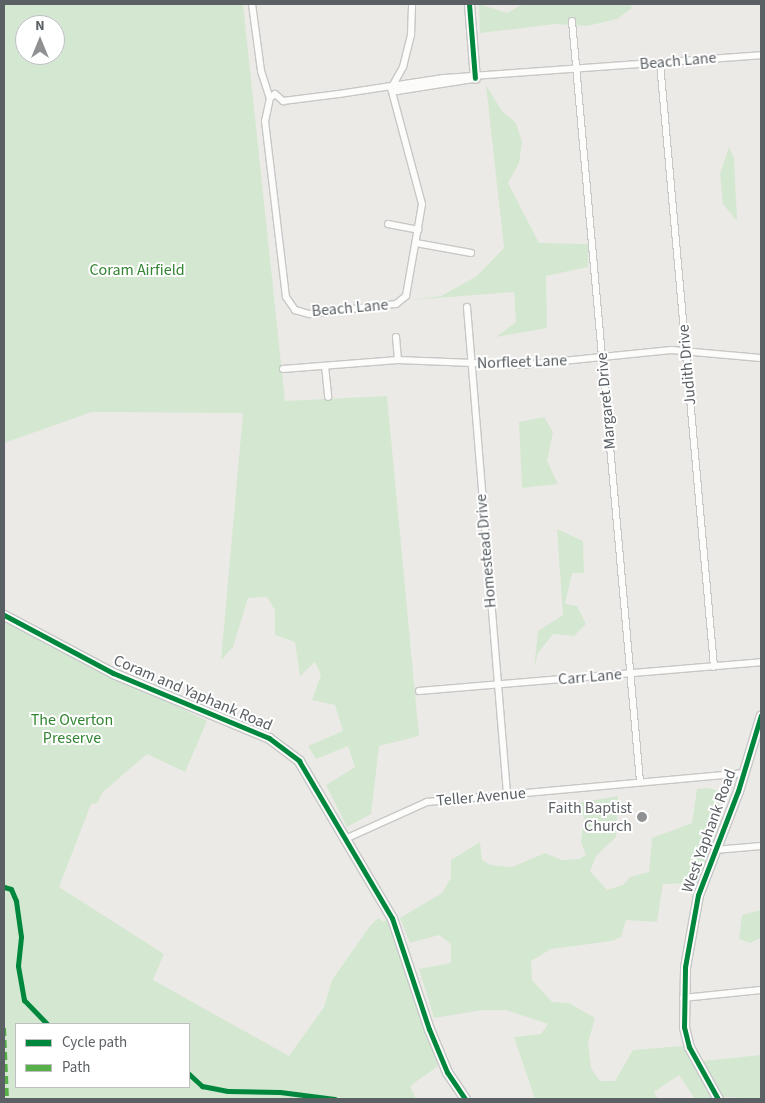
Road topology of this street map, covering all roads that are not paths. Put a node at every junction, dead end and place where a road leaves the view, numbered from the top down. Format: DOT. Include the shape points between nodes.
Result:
graph roads {
  1 [pos="252,4"];
  2 [pos="412,4"];
  3 [pos="468,4"];
  4 [pos="572,21"];
  5 [pos="761,55"];
  6 [pos="660,63"];
  7 [pos="577,70"];
  8 [pos="475,78"];
  9 [pos="391,88"];
  10 [pos="270,98"];
  11 [pos="388,224"];
  12 [pos="418,230"];
  13 [pos="416,243"];
  14 [pos="471,253"];
  15 [pos="467,306"];
  16 [pos="396,337"];
  17 [pos="686,352"];
  18 [pos="602,356"];
  19 [pos="761,358"];
  20 [pos="398,360"];
  21 [pos="470,364"];
  22 [pos="325,366"];
  23 [pos="283,369"];
  24 [pos="328,397"];
  25 [pos="4,615"];
  26 [pos="761,662"];
  27 [pos="714,667"];
  28 [pos="630,673"];
  29 [pos="498,685"];
  30 [pos="419,691"];
  31 [pos="761,715"];
  32 [pos="743,773"];
  33 [pos="640,781"];
  34 [pos="507,795"];
  35 [pos="345,839"];
  36 [pos="761,846"];
  37 [pos="715,850"];
  38 [pos="761,990"];
  39 [pos="683,998"];
  40 [pos="465,1099"];
  41 [pos="718,1099"];
  1 -- 10 [label="street" via="261,71"];
  2 -- 9 [label="street" via="412,35 403,66"];
  3 -- 8 [label="main road"];
  4 -- 7 [label="street, Margaret Drive"];
  5 -- 6 [label="street, Beach Lane"];
  6 -- 7 [label="street, Beach Lane"];
  6 -- 17 [label="street, Judith Drive"];
  7 -- 8 [label="street, Beach Lane"];
  7 -- 18 [label="street, Margaret Drive"];
  8 -- 9 [label="street, Beach Lane" via="397,83"];
  9 -- 10 [label="street, Beach Lane" via="283,101 275,94"];
  9 -- 12 [label="street, Beach Lane" via="422,204"];
  10 -- 13 [label="street, Beach Lane" via="264,121 272,192 286,297 295,310 309,314 396,304 406,296"];
  11 -- 12 [label="street"];
  12 -- 13 [label="street, Beach Lane"];
  13 -- 14 [label="street"];
  15 -- 21 [label="street, Homestead Drive"];
  16 -- 20 [label="street"];
  17 -- 18 [label="street, Norfleet Lane"];
  17 -- 19 [label="street, Norfleet Lane"];
  17 -- 27 [label="street, Judith Drive"];
  18 -- 21 [label="street, Norfleet Lane" via="523,365"];
  18 -- 28 [label="street, Margaret Drive"];
  20 -- 21 [label="street, Norfleet Lane"];
  20 -- 22 [label="street, Norfleet Lane"];
  21 -- 29 [label="street, Homestead Drive"];
  22 -- 23 [label="street, Norfleet Lane"];
  22 -- 24 [label="street"];
  25 -- 35 [label="main road, Coram and Yaphank Road" via="85,660 275,742 299,761"];
  26 -- 27 [label="street, Carr Lane"];
  27 -- 28 [label="street, Carr Lane"];
  28 -- 29 [label="street, Carr Lane"];
  28 -- 33 [label="street, Margaret Drive"];
  29 -- 30 [label="street, Carr Lane"];
  29 -- 34 [label="street, Homestead Drive"];
  31 -- 32 [label="main road, West Yaphank Road"];
  32 -- 33 [label="street, Teller Avenue"];
  32 -- 37 [label="main road, West Yaphank Road"];
  33 -- 34 [label="street, Teller Avenue"];
  34 -- 35 [label="street, Teller Avenue" via="427,802"];
  35 -- 40 [label="main road, Coram and Yaphank Road" via="392,918 429,1030 448,1072"];
  36 -- 37 [label="street"];
  37 -- 39 [label="main road, West Yaphank Road" via="698,895 689,935"];
  38 -- 39 [label="street"];
  39 -- 41 [label="main road, West Yaphank Road" via="689,1047"];
}
